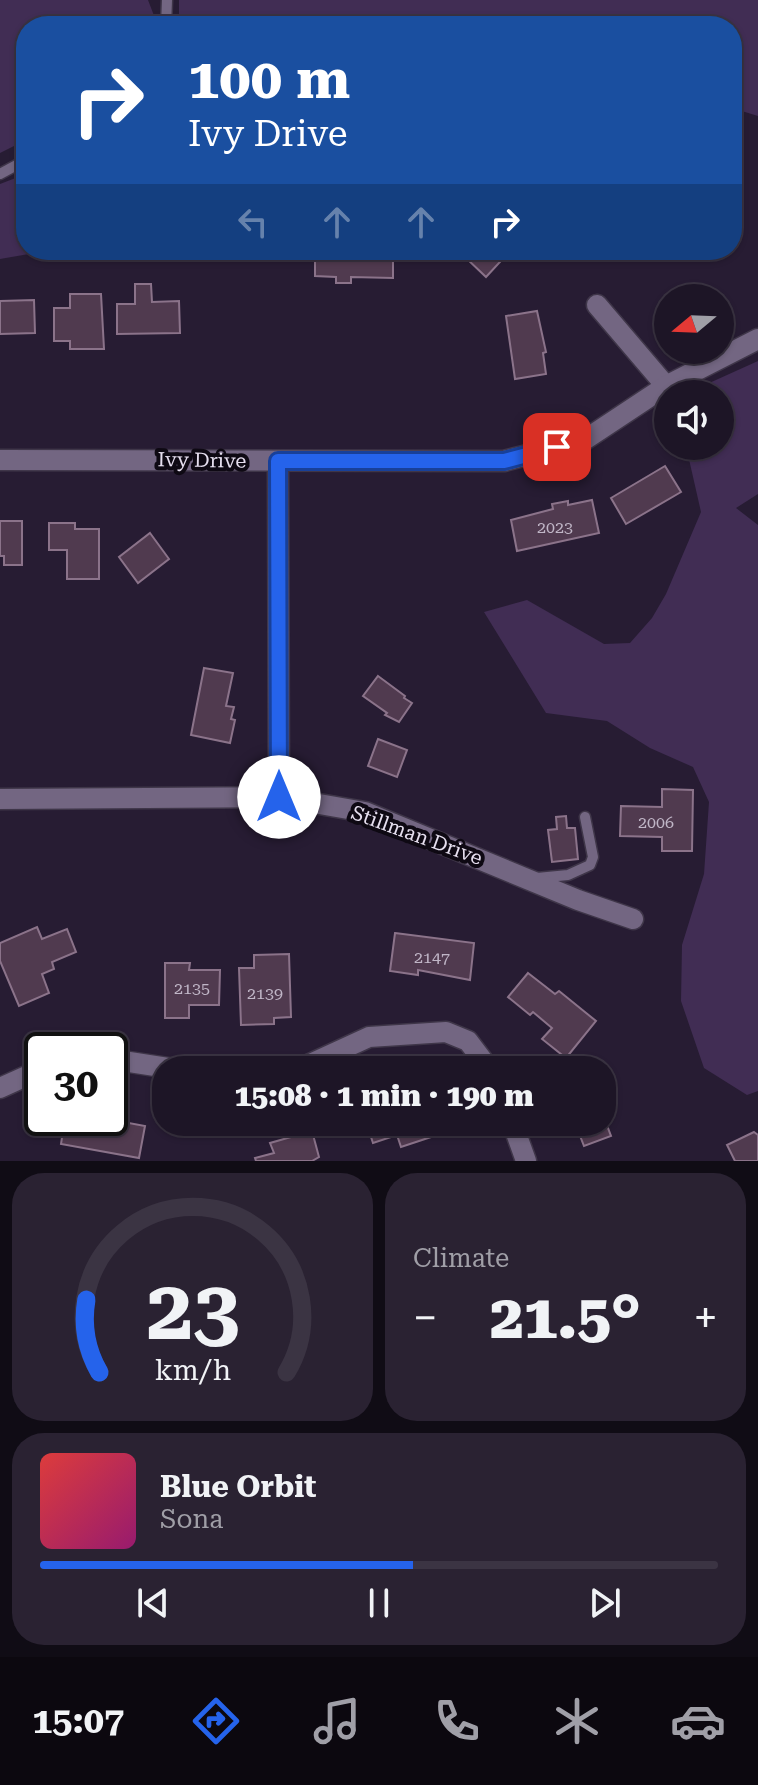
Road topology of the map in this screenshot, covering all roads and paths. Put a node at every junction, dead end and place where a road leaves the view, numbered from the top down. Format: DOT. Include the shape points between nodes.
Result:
graph roads {
  1 [pos="597,305"];
  2 [pos="758,339"];
  3 [pos="661,380"];
  4 [pos="678,380"];
  5 [pos="654,394"];
  6 [pos="0,460"];
  7 [pos="278,461"];
  8 [pos="279,797"];
  9 [pos="0,799"];
  10 [pos="585,817"];
  11 [pos="531,879"];
  12 [pos="633,919"];
  13 [pos="328,1056"];
  14 [pos="479,1056"];
  15 [pos="128,1062"];
  16 [pos="152,1066"];
  17 [pos="24,1077"];
  18 [pos="0,1088"];
  19 [pos="517,1136"];
  20 [pos="526,1161"];
  1 -- 3 [label="street"];
  2 -- 4 [label="street, Ivy Drive"];
  5 -- 7 [label="street, Ivy Drive" via="583,441 504,461"];
  6 -- 7 [label="street, Ivy Drive"];
  7 -- 8 [label="street"];
  8 -- 9 [label="street, Stillman Drive"];
  8 -- 11 [label="street, Stillman Drive" via="365,812"];
  10 -- 11 [label="lane" via="590,865 568,875"];
  11 -- 12 [label="street, Stillman Drive"];
  13 -- 14 [label="street" via="369,1037 446,1032 468,1041"];
  15 -- 16 [label="street"];
  17 -- 18 [label="street"];
  19 -- 20 [label="street"];
}
